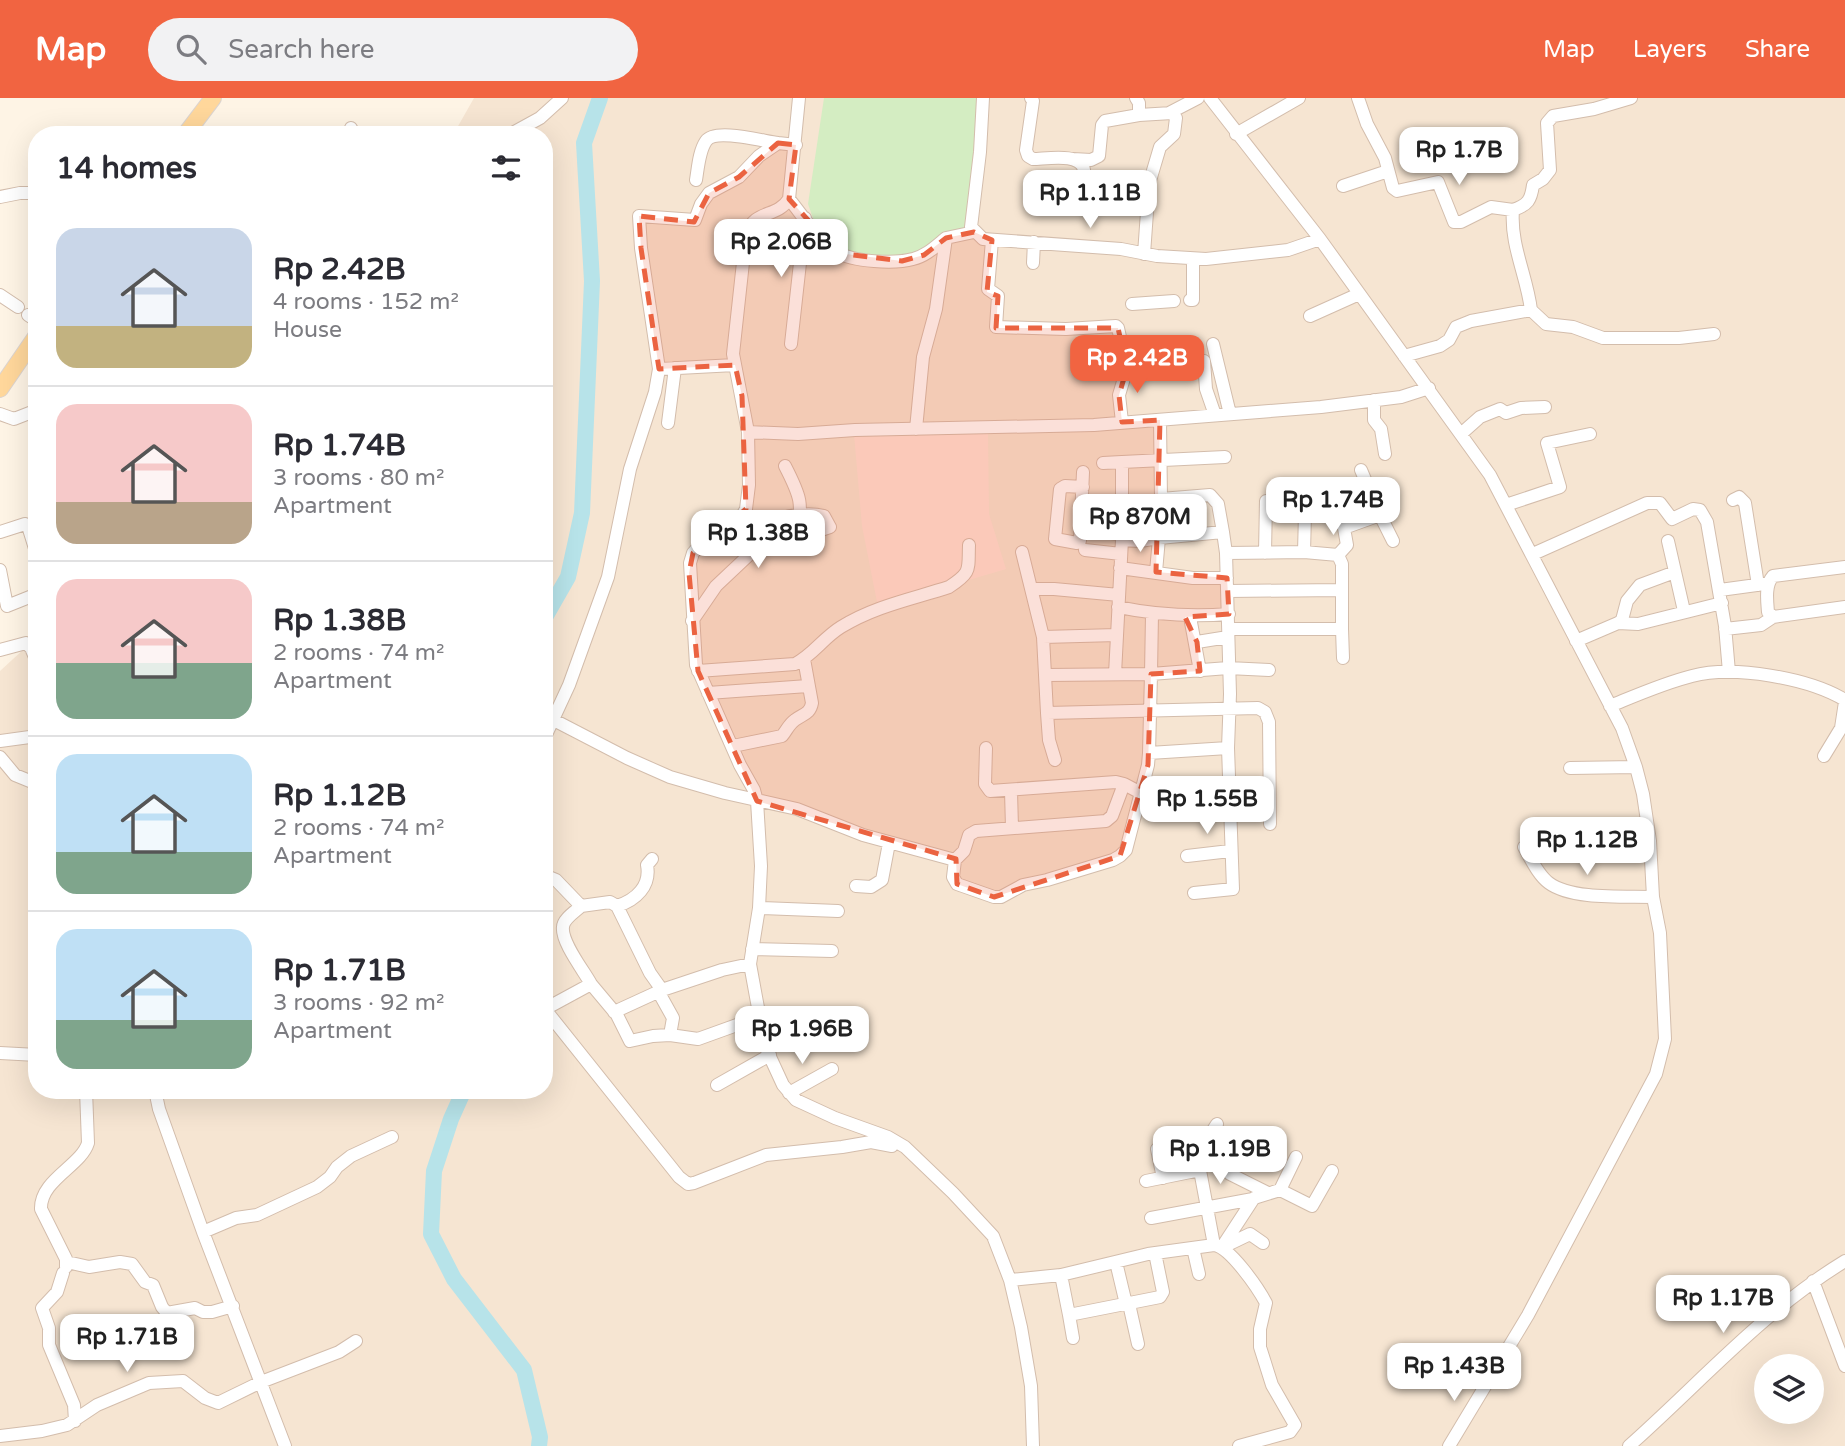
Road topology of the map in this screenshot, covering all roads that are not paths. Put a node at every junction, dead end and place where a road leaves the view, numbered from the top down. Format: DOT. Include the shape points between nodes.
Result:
graph roads {
  1 [pos="213,98"];
  2 [pos="562,98"];
  3 [pos="799,98"];
  4 [pos="983,98"];
  5 [pos="1031,98"];
  6 [pos="1136,98"];
  7 [pos="1198,98"];
  8 [pos="1210,98"];
  9 [pos="1299,98"];
  10 [pos="1358,98"];
  11 [pos="1631,98"];
  12 [pos="1612,101"];
  13 [pos="1169,113"];
  14 [pos="1139,115"];
  15 [pos="192,126"];
  16 [pos="525,126"];
  17 [pos="1236,134"];
  18 [pos="778,143"];
  19 [pos="796,145"];
  20 [pos="1072,159"];
  21 [pos="1388,171"];
  22 [pos="696,180"];
  23 [pos="1343,186"];
  24 [pos="28,192"];
  25 [pos="0,197"];
  26 [pos="1083,198"];
  27 [pos="789,199"];
  28 [pos="1513,209"];
  29 [pos="805,218"];
  30 [pos="974,232"];
  31 [pos="946,238"];
  32 [pos="1320,239"];
  33 [pos="992,240"];
  34 [pos="1034,242"];
  35 [pos="1144,254"];
  36 [pos="1193,259"];
  37 [pos="1032,264"];
  38 [pos="1359,294"];
  39 [pos="0,295"];
  40 [pos="1190,300"];
  41 [pos="1174,301"];
  42 [pos="1132,304"];
  43 [pos="1531,310"];
  44 [pos="27,314"];
  45 [pos="1310,316"];
  46 [pos="996,327"];
  47 [pos="1714,334"];
  48 [pos="994,341"];
  49 [pos="791,344"];
  50 [pos="1213,344"];
  51 [pos="28,348"];
  52 [pos="1404,356"];
  53 [pos="1204,361"];
  54 [pos="735,365"];
  55 [pos="675,368"];
  56 [pos="659,369"];
  57 [pos="1429,388"];
  58 [pos="0,389"];
  59 [pos="1374,400"];
  60 [pos="1545,407"];
  61 [pos="0,414"];
  62 [pos="28,414"];
  63 [pos="1230,414"];
  64 [pos="1215,415"];
  65 [pos="1160,420"];
  66 [pos="1122,422"];
  67 [pos="668,423"];
  68 [pos="916,429"];
  69 [pos="748,432"];
  70 [pos="1462,433"];
  71 [pos="1590,434"];
  72 [pos="1385,454"];
  73 [pos="1225,457"];
  74 [pos="1160,460"];
  75 [pos="1122,462"];
  76 [pos="1103,463"];
  77 [pos="785,466"];
  78 [pos="1361,470"];
  79 [pos="1083,472"];
  80 [pos="1560,486"];
  81 [pos="1083,487"];
  82 [pos="1161,499"];
  83 [pos="1564,500"];
  84 [pos="1732,500"];
  85 [pos="1266,501"];
  86 [pos="1334,503"];
  87 [pos="1506,505"];
  88 [pos="1305,514"];
  89 [pos="1380,515"];
  90 [pos="801,516"];
  91 [pos="741,518"];
  92 [pos="28,526"];
  93 [pos="1344,528"];
  94 [pos="750,529"];
  95 [pos="1082,530"];
  96 [pos="0,532"];
  97 [pos="1223,533"];
  98 [pos="1121,537"];
  99 [pos="797,538"];
  100 [pos="1159,538"];
  101 [pos="1393,541"];
  102 [pos="1668,541"];
  103 [pos="970,545"];
  104 [pos="759,550"];
  105 [pos="1085,550"];
  106 [pos="1022,552"];
  107 [pos="1304,552"];
  108 [pos="1226,553"];
  109 [pos="1265,553"];
  110 [pos="1121,554"];
  111 [pos="1532,554"];
  112 [pos="1338,555"];
  113 [pos="1845,567"];
  114 [pos="1120,568"];
  115 [pos="0,570"];
  116 [pos="1156,572"];
  117 [pos="1675,572"];
  118 [pos="1227,584"];
  119 [pos="1763,584"];
  120 [pos="1032,589"];
  121 [pos="1341,590"];
  122 [pos="1721,597"];
  123 [pos="28,598"];
  124 [pos="1119,601"];
  125 [pos="1845,607"];
  126 [pos="1684,611"];
  127 [pos="1152,614"];
  128 [pos="1229,614"];
  129 [pos="1190,617"];
  130 [pos="1773,617"];
  131 [pos="691,621"];
  132 [pos="1618,623"];
  133 [pos="1342,629"];
  134 [pos="1726,629"];
  135 [pos="1229,633"];
  136 [pos="1117,635"];
  137 [pos="1043,637"];
  138 [pos="1576,641"];
  139 [pos="1197,642"];
  140 [pos="28,645"];
  141 [pos="0,650"];
  142 [pos="1343,658"];
  143 [pos="804,659"];
  144 [pos="1228,668"];
  145 [pos="1269,670"];
  146 [pos="698,671"];
  147 [pos="1200,671"];
  148 [pos="1729,672"];
  149 [pos="1115,674"];
  150 [pos="1151,674"];
  151 [pos="1047,675"];
  152 [pos="808,686"];
  153 [pos="708,693"];
  154 [pos="1845,701"];
  155 [pos="1610,706"];
  156 [pos="553,709"];
  157 [pos="1229,710"];
  158 [pos="1150,712"];
  159 [pos="1047,713"];
  160 [pos="553,719"];
  161 [pos="28,737"];
  162 [pos="0,741"];
  163 [pos="733,746"];
  164 [pos="986,748"];
  165 [pos="1228,748"];
  166 [pos="1149,753"];
  167 [pos="1824,756"];
  168 [pos="0,757"];
  169 [pos="1055,760"];
  170 [pos="1636,767"];
  171 [pos="1570,768"];
  172 [pos="28,781"];
  173 [pos="1124,784"];
  174 [pos="1011,791"];
  175 [pos="1141,793"];
  176 [pos="757,801"];
  177 [pos="1183,802"];
  178 [pos="1229,805"];
  179 [pos="1269,824"];
  180 [pos="1012,828"];
  181 [pos="889,843"];
  182 [pos="1524,847"];
  183 [pos="1230,851"];
  184 [pos="1187,856"];
  185 [pos="652,859"];
  186 [pos="955,860"];
  187 [pos="553,879"];
  188 [pos="856,886"];
  189 [pos="1194,893"];
  190 [pos="1653,897"];
  191 [pos="582,906"];
  192 [pos="617,906"];
  193 [pos="759,908"];
  194 [pos="838,911"];
  195 [pos="752,949"];
  196 [pos="832,951"];
  197 [pos="750,964"];
  198 [pos="591,984"];
  199 [pos="660,991"];
  200 [pos="553,1005"];
  201 [pos="614,1012"];
  202 [pos="553,1019"];
  203 [pos="792,1019"];
  204 [pos="760,1023"];
  205 [pos="670,1035"];
  206 [pos="0,1053"];
  207 [pos="28,1055"];
  208 [pos="770,1055"];
  209 [pos="832,1069"];
  210 [pos="717,1085"];
  211 [pos="789,1093"];
  212 [pos="86,1099"];
  213 [pos="157,1099"];
  214 [pos="1217,1124"];
  215 [pos="1193,1133"];
  216 [pos="392,1137"];
  217 [pos="1157,1149"];
  218 [pos="1197,1155"];
  219 [pos="1296,1157"];
  220 [pos="927,1169"];
  221 [pos="1200,1170"];
  222 [pos="1332,1171"];
  223 [pos="1230,1174"];
  224 [pos="1163,1178"];
  225 [pos="1146,1181"];
  226 [pos="1274,1192"];
  227 [pos="1253,1199"];
  228 [pos="1207,1207"];
  229 [pos="1151,1218"];
  230 [pos="203,1232"];
  231 [pos="1263,1244"];
  232 [pos="1218,1246"];
  233 [pos="1193,1248"];
  234 [pos="1155,1253"];
  235 [pos="1845,1261"];
  236 [pos="1116,1262"];
  237 [pos="65,1267"];
  238 [pos="1199,1274"];
  239 [pos="1061,1275"];
  240 [pos="1010,1280"];
  241 [pos="1815,1287"];
  242 [pos="1128,1304"];
  243 [pos="233,1306"];
  244 [pos="1069,1315"];
  245 [pos="1073,1338"];
  246 [pos="356,1341"];
  247 [pos="1138,1344"];
  248 [pos="1845,1366"];
  249 [pos="261,1382"];
  250 [pos="75,1421"];
  251 [pos="0,1436"];
  252 [pos="1254,1444"];
  253 [pos="285,1446"];
  254 [pos="1033,1446"];
  255 [pos="1240,1446"];
  256 [pos="1449,1446"];
  257 [pos="1629,1446"];
  1 -- 15 [label="main road"];
  2 -- 16 [label="street"];
  3 -- 19 [label="street"];
  4 -- 30 [label="street"];
  5 -- 20 [label="street" via="1028,156"];
  6 -- 14 [label="street"];
  7 -- 13 [label="street"];
  8 -- 17 [label="street"];
  9 -- 17 [label="street"];
  10 -- 21 [label="street"];
  11 -- 12 [label="street"];
  12 -- 28 [label="street" via="1549,118 1550,170 1533,185 1532,199"];
  13 -- 14 [label="street"];
  13 -- 35 [label="street" via="1175,116 1174,134 1160,147 1149,184"];
  14 -- 20 [label="street" via="1105,121 1097,157"];
  17 -- 32 [label="street"];
  18 -- 19 [label="street"];
  18 -- 22 [label="street" via="713,135 702,149"];
  18 -- 56 [label="street" via="739,177 709,193 695,220 639,216"];
  19 -- 27 [label="street"];
  20 -- 26 [label="street" via="1084,169"];
  21 -- 23 [label="street"];
  21 -- 28 [label="street" via="1393,188 1400,192 1438,183 1454,222 1490,207"];
  24 -- 25 [label="street"];
  27 -- 29 [label="street"];
  27 -- 54 [label="street" via="756,218 748,228"];
  28 -- 43 [label="street" via="1518,263"];
  29 -- 31 [label="street" via="838,253 856,259 915,259"];
  29 -- 49 [label="street"];
  30 -- 31 [label="street"];
  30 -- 33 [label="street"];
  31 -- 68 [label="street" via="936,309 923,357"];
  32 -- 36 [label="street" via="1288,250"];
  32 -- 38 [label="street"];
  33 -- 34 [label="street"];
  33 -- 46 [label="street" via="988,289 998,296"];
  34 -- 35 [label="street"];
  34 -- 37 [label="street"];
  35 -- 36 [label="street"];
  36 -- 40 [label="street"];
  38 -- 45 [label="street"];
  38 -- 52 [label="street"];
  39 -- 44 [label="street"];
  41 -- 42 [label="street"];
  43 -- 47 [label="street" via="1546,324 1573,327 1603,338"];
  43 -- 52 [label="street" via="1471,321 1456,327 1440,346"];
  46 -- 48 [label="street"];
  46 -- 66 [label="street" via="1116,326 1127,368 1119,395"];
  50 -- 63 [label="street"];
  51 -- 58 [label="main road"];
  52 -- 57 [label="street"];
  53 -- 64 [label="street" via="1206,389"];
  54 -- 55 [label="street"];
  54 -- 69 [label="street"];
  55 -- 56 [label="street"];
  55 -- 67 [label="street"];
  56 -- 156 [label="street" via="630,469 608,577 584,646"];
  57 -- 59 [label="street"];
  57 -- 70 [label="street"];
  59 -- 63 [label="street"];
  59 -- 72 [label="street" via="1374,420 1381,429"];
  60 -- 70 [label="street" via="1506,413 1496,410"];
  61 -- 62 [label="street" via="14,419"];
  63 -- 64 [label="street"];
  64 -- 65 [label="street"];
  65 -- 66 [label="street"];
  65 -- 74 [label="street"];
  66 -- 68 [label="street"];
  68 -- 69 [label="street"];
  69 -- 91 [label="street" via="749,485"];
  70 -- 87 [label="street"];
  71 -- 80 [label="street" via="1547,443"];
  73 -- 74 [label="street"];
  74 -- 75 [label="street"];
  74 -- 82 [label="street"];
  75 -- 76 [label="street"];
  75 -- 98 [label="street"];
  77 -- 90 [label="street" via="801,499"];
  78 -- 89 [label="street"];
  79 -- 81 [label="street"];
  80 -- 83 [label="street"];
  80 -- 87 [label="street"];
  81 -- 95 [label="street"];
  81 -- 95 [label="street" via="1060,489 1054,537 1077,543"];
  82 -- 97 [label="street" via="1210,495 1218,504"];
  82 -- 100 [label="street"];
  84 -- 119 [label="street" via="1739,497 1745,503"];
  85 -- 109 [label="street"];
  86 -- 93 [label="street"];
  87 -- 111 [label="street"];
  88 -- 107 [label="street"];
  89 -- 93 [label="street"];
  89 -- 101 [label="street"];
  90 -- 94 [label="street"];
  90 -- 99 [label="street"];
  90 -- 99 [label="street" via="824,516 830,527"];
  91 -- 94 [label="street"];
  91 -- 131 [label="street" via="692,553"];
  92 -- 96 [label="street"];
  93 -- 112 [label="street" via="1347,545"];
  94 -- 104 [label="street"];
  95 -- 98 [label="street"];
  97 -- 100 [label="street"];
  97 -- 108 [label="street"];
  98 -- 100 [label="street"];
  98 -- 110 [label="street"];
  99 -- 104 [label="street"];
  100 -- 116 [label="street"];
  102 -- 117 [label="street"];
  103 -- 143 [label="street" via="968,569 961,580 865,614 840,627"];
  104 -- 131 [label="street" via="716,586"];
  105 -- 110 [label="street"];
  106 -- 120 [label="street"];
  107 -- 109 [label="street"];
  107 -- 112 [label="street"];
  108 -- 109 [label="street"];
  108 -- 118 [label="street"];
  110 -- 114 [label="street"];
  111 -- 122 [label="street" via="1647,503 1660,503 1672,519 1698,509 1707,522"];
  111 -- 138 [label="street"];
  112 -- 121 [label="street"];
  113 -- 119 [label="street" via="1779,573"];
  114 -- 116 [label="street"];
  114 -- 124 [label="street"];
  115 -- 123 [label="street" via="7,606"];
  116 -- 118 [label="street"];
  117 -- 126 [label="street"];
  117 -- 132 [label="street" via="1640,585 1626,601"];
  118 -- 121 [label="street"];
  118 -- 128 [label="street"];
  119 -- 122 [label="street"];
  119 -- 130 [label="street"];
  120 -- 124 [label="street"];
  120 -- 137 [label="street"];
  121 -- 133 [label="street"];
  122 -- 126 [label="street"];
  122 -- 134 [label="street"];
  124 -- 127 [label="street"];
  124 -- 136 [label="street"];
  125 -- 130 [label="street"];
  126 -- 132 [label="street" via="1638,624"];
  127 -- 129 [label="street"];
  127 -- 150 [label="street"];
  128 -- 129 [label="street"];
  128 -- 135 [label="street"];
  129 -- 139 [label="street"];
  130 -- 134 [label="street" via="1761,625"];
  131 -- 146 [label="street"];
  132 -- 138 [label="street"];
  133 -- 135 [label="street"];
  133 -- 142 [label="street"];
  134 -- 148 [label="street"];
  135 -- 139 [label="street"];
  135 -- 144 [label="street"];
  136 -- 137 [label="street"];
  136 -- 149 [label="street"];
  137 -- 151 [label="street"];
  138 -- 155 [label="street"];
  139 -- 147 [label="street"];
  140 -- 141 [label="street"];
  143 -- 146 [label="street" via="795,664"];
  143 -- 152 [label="street"];
  144 -- 145 [label="street"];
  144 -- 147 [label="street"];
  144 -- 157 [label="street"];
  146 -- 153 [label="street"];
  147 -- 150 [label="street"];
  148 -- 154 [label="street" via="1810,685"];
  148 -- 155 [label="street" via="1692,676"];
  149 -- 150 [label="street"];
  149 -- 151 [label="street"];
  150 -- 158 [label="street"];
  151 -- 159 [label="street"];
  152 -- 153 [label="street"];
  152 -- 163 [label="street" via="812,708 782,736"];
  153 -- 163 [label="street"];
  154 -- 167 [label="street" via="1841,728"];
  155 -- 170 [label="street"];
  157 -- 158 [label="street"];
  157 -- 165 [label="street"];
  157 -- 179 [label="street" via="1258,708 1268,717"];
  158 -- 159 [label="street"];
  158 -- 166 [label="street"];
  159 -- 169 [label="street"];
  160 -- 176 [label="street" via="655,771"];
  161 -- 162 [label="street"];
  163 -- 176 [label="street"];
  164 -- 174 [label="street" via="987,789"];
  165 -- 166 [label="street"];
  165 -- 178 [label="street"];
  166 -- 175 [label="street"];
  168 -- 172 [label="street"];
  170 -- 171 [label="street"];
  170 -- 190 [label="street" via="1650,841"];
  173 -- 174 [label="street"];
  173 -- 175 [label="street"];
  173 -- 180 [label="street" via="1106,821"];
  174 -- 180 [label="street"];
  175 -- 186 [label="street" via="1126,850 1113,860 1023,885 1001,897 957,884"];
  176 -- 181 [label="street" via="797,809"];
  176 -- 193 [label="street"];
  177 -- 178 [label="street"];
  178 -- 183 [label="street"];
  180 -- 186 [label="street" via="972,832"];
  181 -- 186 [label="street"];
  181 -- 188 [label="street" via="882,880 871,887"];
  182 -- 190 [label="street" via="1551,884 1569,891"];
  183 -- 184 [label="street"];
  183 -- 189 [label="street" via="1233,889"];
  185 -- 192 [label="street" via="645,885"];
  187 -- 191 [label="street"];
  190 -- 256 [label="street" via="1660,933 1665,1039 1656,1074 1528,1315"];
  191 -- 192 [label="street" via="610,902"];
  191 -- 198 [label="street" via="567,919 563,930"];
  192 -- 199 [label="street"];
  193 -- 194 [label="street"];
  193 -- 195 [label="street"];
  195 -- 196 [label="street"];
  195 -- 197 [label="street"];
  197 -- 199 [label="street"];
  197 -- 204 [label="street"];
  198 -- 200 [label="street"];
  198 -- 201 [label="street"];
  199 -- 201 [label="street"];
  199 -- 205 [label="street" via="673,1018"];
  201 -- 205 [label="street" via="630,1041"];
  202 -- 220 [label="street" via="688,1184 761,1156 872,1142 889,1144"];
  203 -- 204 [label="street"];
  204 -- 205 [label="street" via="698,1039"];
  204 -- 208 [label="street"];
  206 -- 207 [label="street"];
  208 -- 210 [label="street"];
  208 -- 211 [label="street"];
  209 -- 211 [label="street"];
  211 -- 220 [label="street" via="808,1107 888,1137"];
  212 -- 237 [label="street" via="86,1150 67,1166 41,1204"];
  213 -- 230 [label="street"];
  214 -- 218 [label="street"];
  215 -- 218 [label="street"];
  216 -- 230 [label="street" via="351,1156 317,1186 257,1215"];
  217 -- 224 [label="street"];
  218 -- 221 [label="street"];
  219 -- 226 [label="street"];
  220 -- 240 [label="street" via="993,1236"];
  221 -- 224 [label="street"];
  221 -- 228 [label="street"];
  222 -- 226 [label="street" via="1312,1206"];
  223 -- 226 [label="street"];
  224 -- 225 [label="street"];
  226 -- 227 [label="street"];
  227 -- 228 [label="street"];
  227 -- 232 [label="street"];
  228 -- 229 [label="street"];
  228 -- 232 [label="street"];
  230 -- 243 [label="street"];
  231 -- 232 [label="street" via="1250,1234"];
  232 -- 233 [label="street"];
  232 -- 252 [label="street" via="1239,1265 1266,1303 1260,1347 1272,1385 1295,1425 1290,1432"];
  233 -- 234 [label="street"];
  233 -- 238 [label="street"];
  234 -- 236 [label="street"];
  234 -- 242 [label="street" via="1163,1295"];
  235 -- 241 [label="street"];
  236 -- 239 [label="street"];
  236 -- 242 [label="street"];
  237 -- 243 [label="street" via="132,1264 145,1282 153,1285 167,1313 195,1308 212,1312"];
  237 -- 250 [label="street" via="57,1292 42,1308 49,1345 74,1405"];
  239 -- 240 [label="street"];
  239 -- 244 [label="street"];
  240 -- 254 [label="street" via="1031,1386"];
  241 -- 248 [label="street"];
  241 -- 257 [label="street" via="1759,1326"];
  242 -- 244 [label="street"];
  242 -- 247 [label="street"];
  243 -- 249 [label="street"];
  244 -- 245 [label="street"];
  246 -- 249 [label="street" via="335,1354"];
  249 -- 250 [label="street" via="218,1403 183,1381 149,1383 97,1405"];
  249 -- 253 [label="street"];
  250 -- 251 [label="street"];
  252 -- 255 [label="street"];
}
